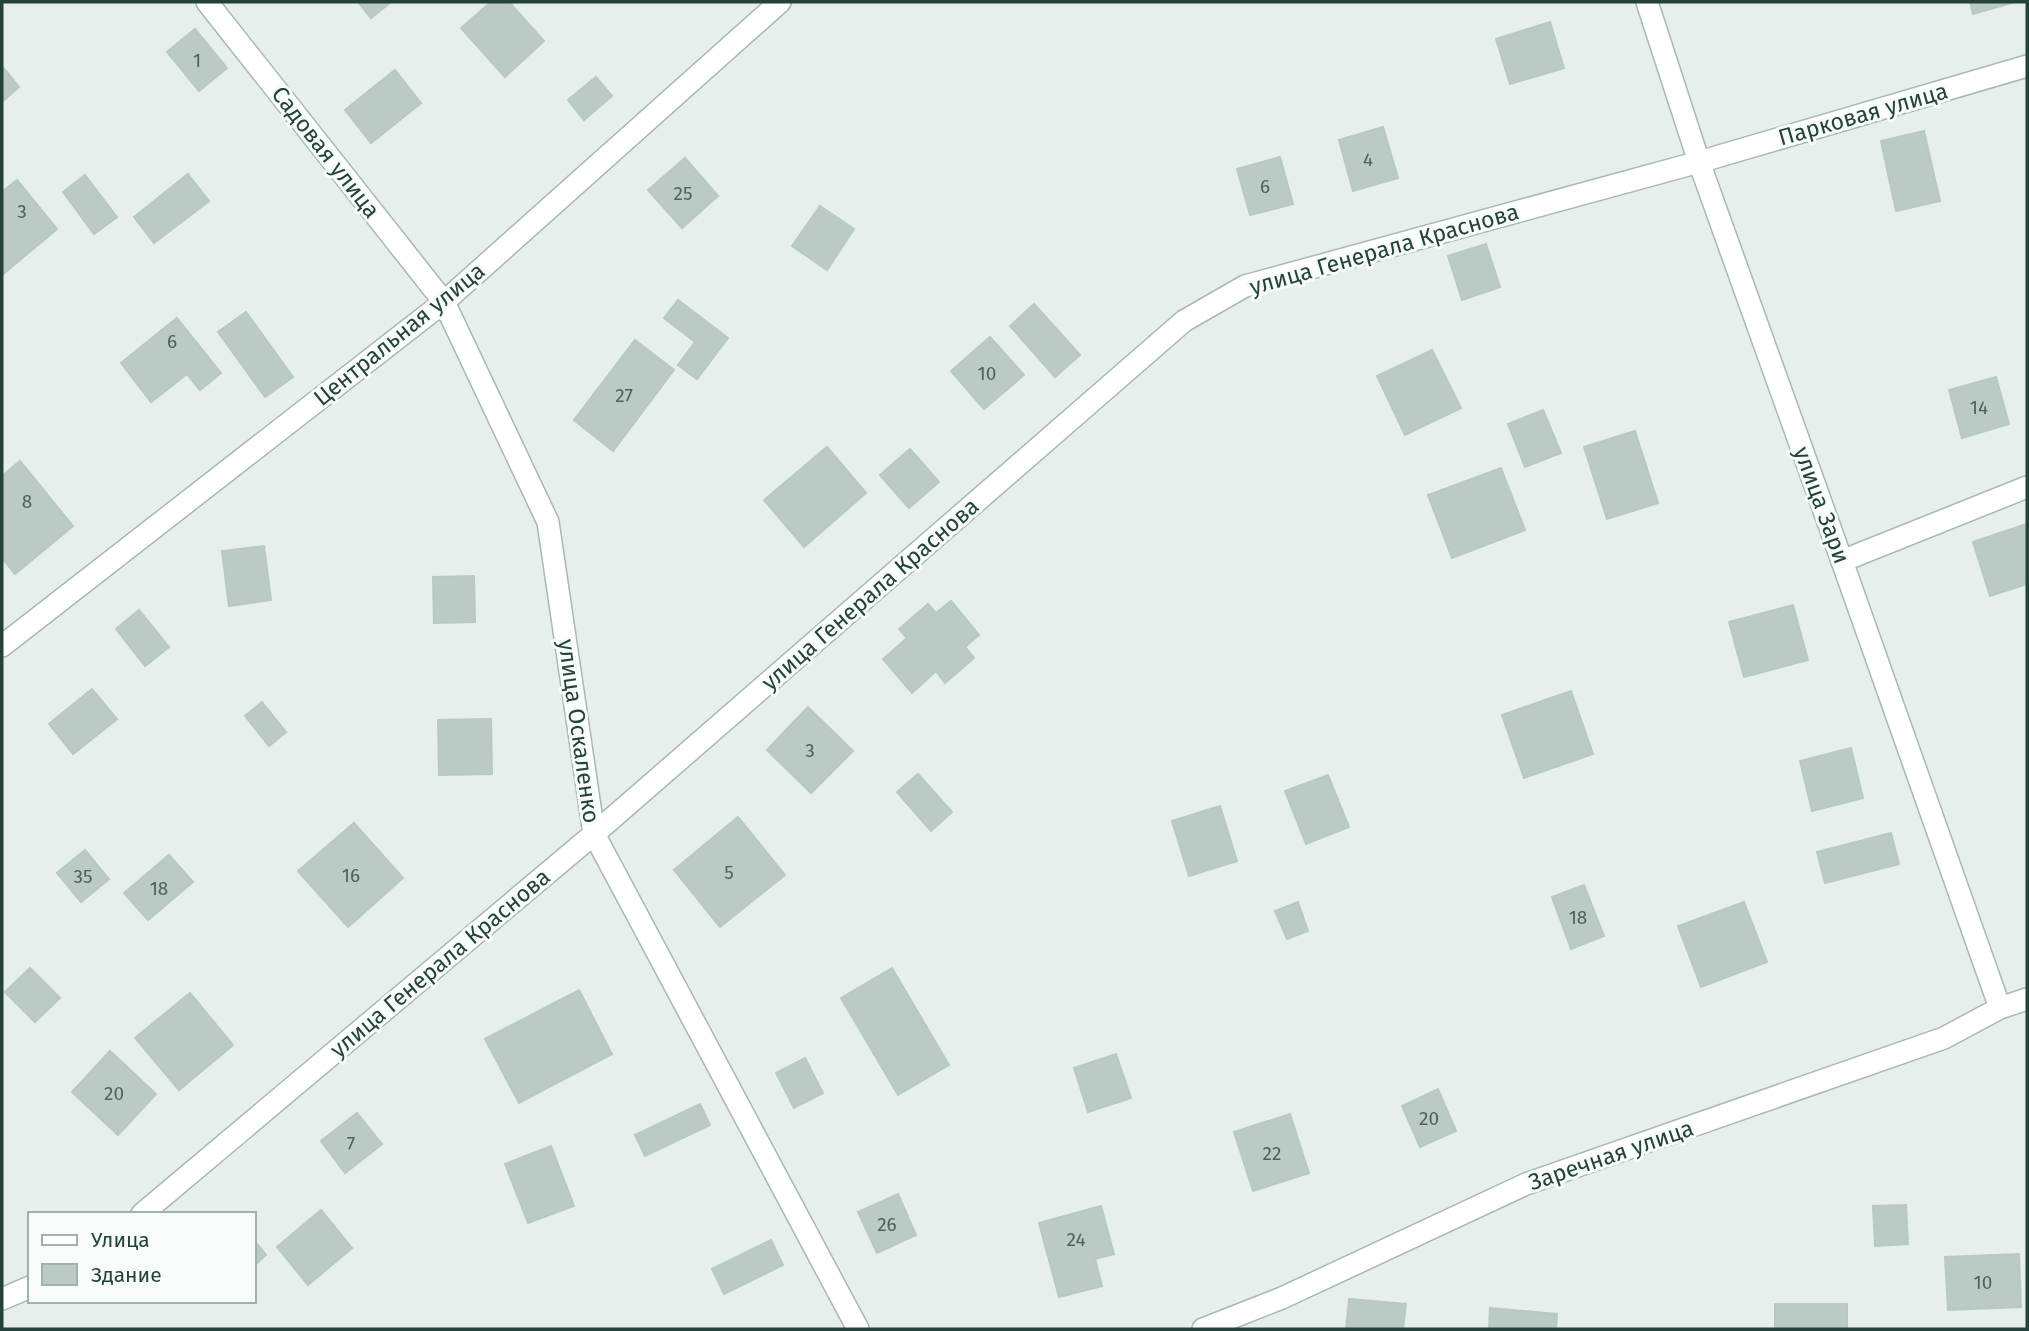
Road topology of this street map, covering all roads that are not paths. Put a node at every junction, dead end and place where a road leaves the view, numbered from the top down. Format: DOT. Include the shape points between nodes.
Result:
graph roads {
  1 [pos="208,2"];
  2 [pos="780,2"];
  3 [pos="1647,2"];
  4 [pos="2027,66"];
  5 [pos="1699,162"];
  6 [pos="444,302"];
  7 [pos="2027,487"];
  8 [pos="1842,561"];
  9 [pos="2,646"];
  10 [pos="594,834"];
  11 [pos="2027,999"];
  12 [pos="2000,1008"];
  13 [pos="144,1212"];
  14 [pos="28,1288"];
  15 [pos="2,1299"];
  16 [pos="858,1329"];
  17 [pos="1203,1329"];
  1 -- 6 [label="street, Садовая улица"];
  2 -- 6 [label="street, Центральная улица"];
  3 -- 5 [label="street, улица Зари"];
  4 -- 5 [label="street, Парковая улица"];
  5 -- 8 [label="street, улица Зари"];
  5 -- 10 [label="street, улица Генерала Краснова" via="1245,286 1184,321"];
  6 -- 9 [label="street, Центральная улица"];
  6 -- 10 [label="street, улица Оскаленко" via="548,522"];
  7 -- 8 [label="street"];
  8 -- 12 [label="street, улица Зари"];
  10 -- 13 [label="street, улица Генерала Краснова"];
  10 -- 16 [label="street, улица Оскаленко"];
  11 -- 12 [label="street, Заречная улица"];
  12 -- 17 [label="street, Заречная улица" via="1944,1038 1526,1184 1282,1298"];
  14 -- 15 [label="street"];
}
